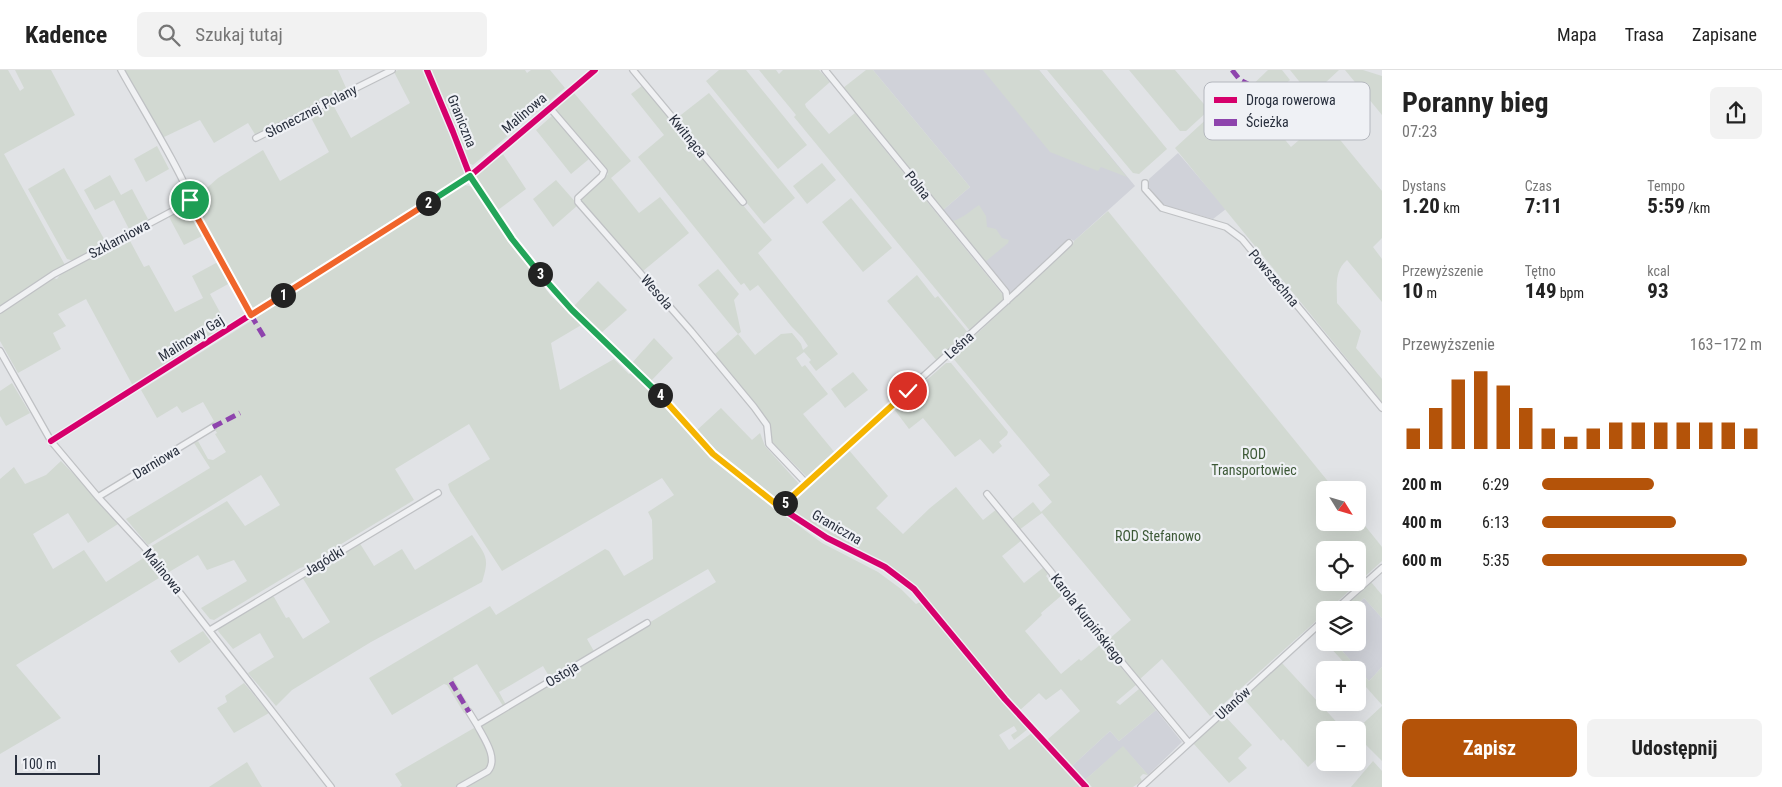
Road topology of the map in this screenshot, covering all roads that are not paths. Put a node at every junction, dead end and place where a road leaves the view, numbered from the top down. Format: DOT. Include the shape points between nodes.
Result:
graph roads {
  1 [pos="121,70"];
  2 [pos="392,70"];
  3 [pos="427,70"];
  4 [pos="595,70"];
  5 [pos="634,70"];
  6 [pos="825,70"];
  7 [pos="550,108"];
  8 [pos="256,138"];
  9 [pos="470,176"];
  10 [pos="1145,183"];
  11 [pos="743,202"];
  12 [pos="187,203"];
  13 [pos="1069,243"];
  14 [pos="1007,301"];
  15 [pos="0,310"];
  16 [pos="251,315"];
  17 [pos="0,351"];
  18 [pos="1382,408"];
  19 [pos="213,427"];
  20 [pos="51,441"];
  21 [pos="806,483"];
  22 [pos="438,493"];
  23 [pos="987,494"];
  24 [pos="98,497"];
  25 [pos="781,508"];
  26 [pos="1382,568"];
  27 [pos="1345,601"];
  28 [pos="647,623"];
  29 [pos="1316,627"];
  30 [pos="210,630"];
  31 [pos="469,712"];
  32 [pos="477,725"];
  33 [pos="1189,743"];
  34 [pos="331,787"];
  35 [pos="460,787"];
  36 [pos="1086,787"];
  37 [pos="1141,787"];
  1 -- 12 [label="street" via="187,188 190,197"];
  2 -- 8 [label="street, Słonecznej Polany"];
  3 -- 9 [label="street, Graniczna"];
  4 -- 7 [label="street, Malinowa"];
  5 -- 11 [label="street, Kwitnąca"];
  6 -- 14 [label="street, Polna" via="1006,292"];
  7 -- 9 [label="street, Malinowa"];
  7 -- 21 [label="street, Wesoła" via="604,172 578,198 578,202 754,407 767,425 769,444"];
  9 -- 16 [label="street, Malinowy Gaj"];
  9 -- 25 [label="street, Graniczna" via="512,239 554,292 668,403 713,454"];
  10 -- 18 [label="street, Powszechna" via="1145,189 1162,208 1226,227 1242,239"];
  12 -- 15 [label="street, Szklarniowa" via="54,274"];
  12 -- 16 [label="street"];
  13 -- 14 [label="street, Leśna"];
  14 -- 21 [label="street, Leśna"];
  16 -- 20 [label="street, Malinowy Gaj"];
  17 -- 20 [label="street, Malinowa"];
  19 -- 24 [label="street, Darniowa"];
  20 -- 24 [label="street, Malinowa"];
  21 -- 25 [label="street, Leśna"];
  22 -- 30 [label="street, Jagódki"];
  23 -- 33 [label="street, Karola Kurpińskiego"];
  24 -- 30 [label="street, Malinowa" via="145,548"];
  25 -- 36 [label="street, Graniczna" via="827,538 885,567 914,589 1005,699"];
  26 -- 27 [label="street"];
  28 -- 32 [label="street, Ostoja"];
  29 -- 33 [label="street, Ułanów"];
  30 -- 34 [label="street, Malinowa"];
  31 -- 32 [label="street"];
  32 -- 35 [label="street" via="493,761 488,771"];
  33 -- 37 [label="street, Ułanów"];
}
